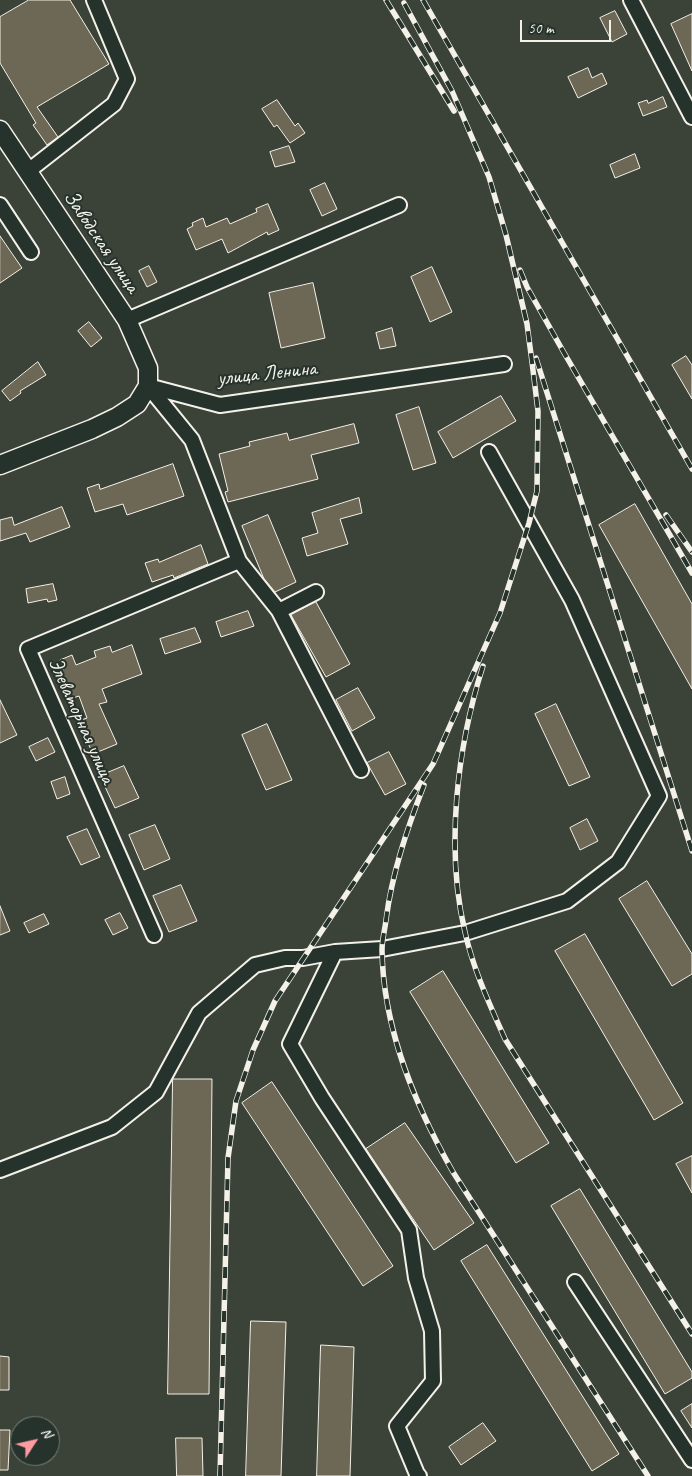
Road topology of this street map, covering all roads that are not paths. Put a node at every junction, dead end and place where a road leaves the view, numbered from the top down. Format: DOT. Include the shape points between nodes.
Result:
graph roads {
  1 [pos="94,0"];
  2 [pos="630,0"];
  3 [pos="692,117"];
  4 [pos="2,139"];
  5 [pos="27,172"];
  6 [pos="0,204"];
  7 [pos="399,204"];
  8 [pos="31,252"];
  9 [pos="127,320"];
  10 [pos="504,364"];
  11 [pos="148,386"];
  12 [pos="488,452"];
  13 [pos="0,465"];
  14 [pos="239,560"];
  15 [pos="316,592"];
  16 [pos="279,611"];
  17 [pos="361,770"];
  18 [pos="154,935"];
  19 [pos="335,952"];
  20 [pos="0,1170"];
  21 [pos="575,1282"];
  22 [pos="692,1460"];
  23 [pos="419,1476"];
  1 -- 5 [label="street" via="127,79 114,104"];
  2 -- 3 [label="street"];
  4 -- 5 [label="main road, Заводская улица"];
  5 -- 9 [label="main road, Заводская улица"];
  6 -- 8 [label="street"];
  7 -- 9 [label="street"];
  9 -- 11 [label="main road, Заводская улица" via="148,368"];
  10 -- 11 [label="street, улица Ленина" via="220,405"];
  11 -- 13 [label="main road" via="137,404 118,417"];
  11 -- 14 [label="street" via="192,440"];
  12 -- 19 [label="street" via="572,600 660,796 618,862 567,901 465,933 382,949"];
  14 -- 16 [label="street"];
  14 -- 18 [label="street, Элеваторная улица" via="28,650"];
  15 -- 16 [label="street"];
  16 -- 17 [label="street"];
  19 -- 20 [label="street" via="254,964 199,1013 156,1092 112,1127"];
  19 -- 23 [label="street" via="290,1044 410,1230 416,1278 432,1331 433,1381 397,1426"];
  21 -- 22 [label="street"];
}
